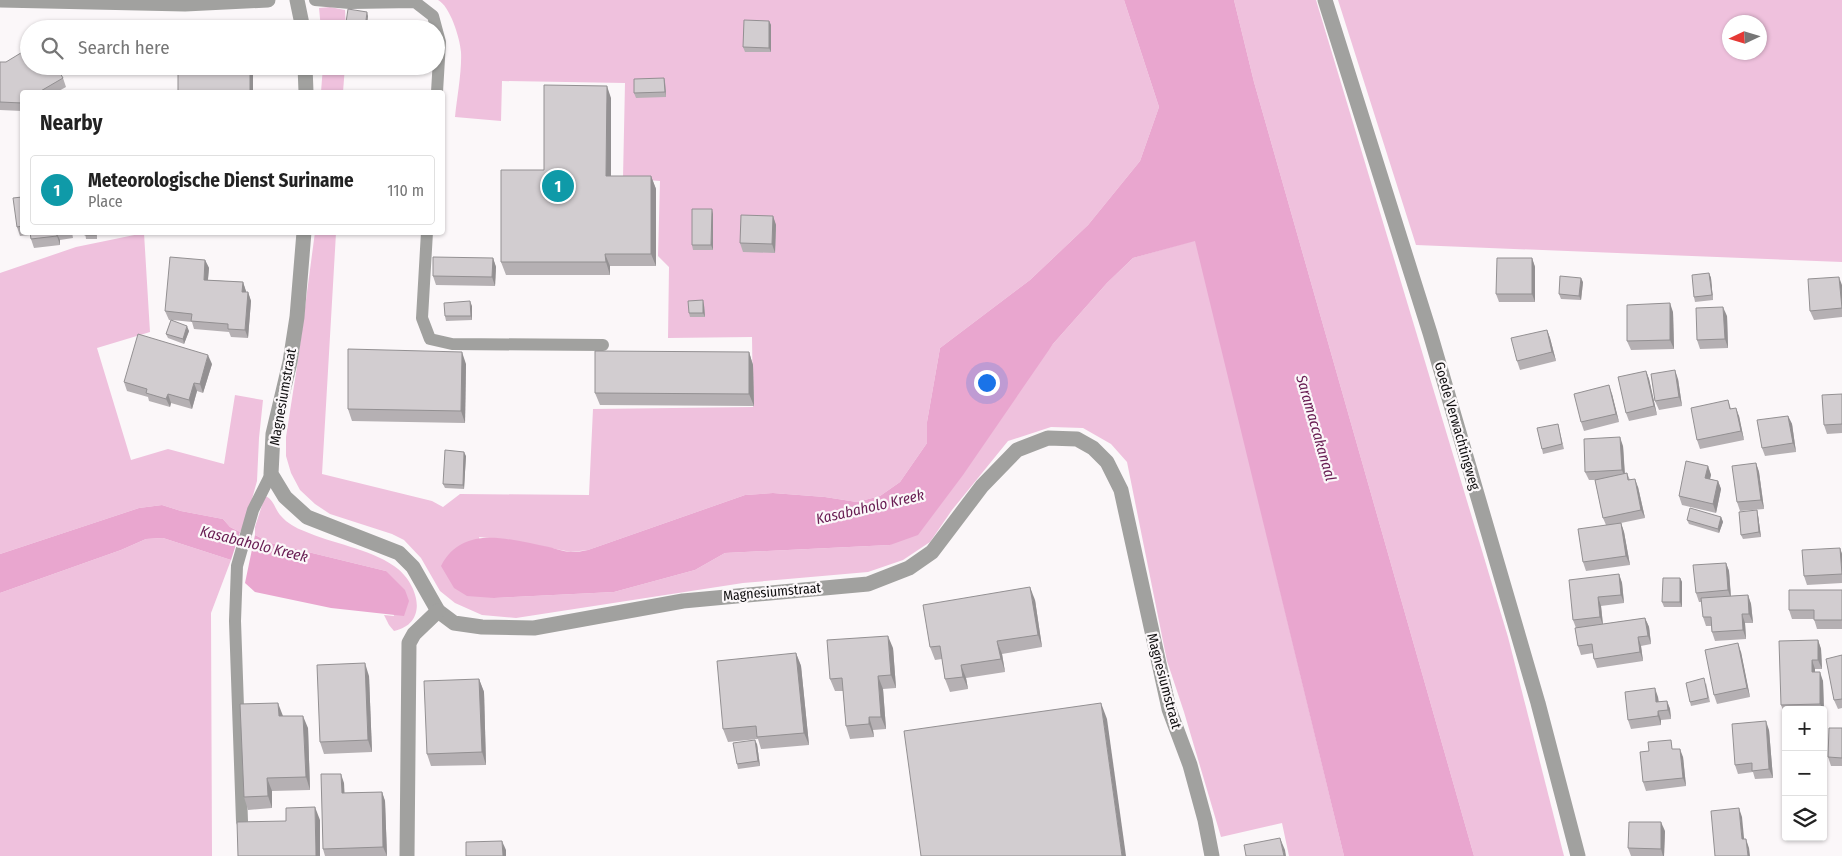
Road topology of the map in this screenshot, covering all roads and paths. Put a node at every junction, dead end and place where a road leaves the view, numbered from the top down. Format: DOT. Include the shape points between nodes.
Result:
graph roads {
  1 [pos="0,0"];
  2 [pos="268,0"];
  3 [pos="297,0"];
  4 [pos="315,0"];
  5 [pos="1326,0"];
  6 [pos="301,20"];
  7 [pos="434,20"];
  8 [pos="305,75"];
  9 [pos="438,75"];
  10 [pos="306,90"];
  11 [pos="437,90"];
  12 [pos="304,235"];
  13 [pos="428,235"];
  14 [pos="603,345"];
  15 [pos="271,474"];
  16 [pos="438,611"];
  17 [pos="242,821"];
  18 [pos="407,856"];
  19 [pos="1212,856"];
  20 [pos="1578,856"];
  1 -- 2 [label="street" via="185,4"];
  3 -- 6 [label="street"];
  4 -- 7 [label="lane" via="415,2"];
  5 -- 20 [label="street, Goede Verwachtingweg" via="1430,333 1538,703"];
  8 -- 10 [label="street"];
  9 -- 11 [label="lane"];
  12 -- 15 [label="street, Magnesiumstraat" via="297,317 274,434"];
  13 -- 14 [label="lane" via="422,318 430,339 452,344"];
  15 -- 16 [label="street, Magnesiumstraat" via="285,497 307,517 398,553 413,567"];
  15 -- 17 [label="lane" via="253,510 237,566 235,621"];
  16 -- 18 [label="street" via="409,643"];
  16 -- 19 [label="street, Magnesiumstraat" via="454,623 534,628 683,601 868,584 909,568 932,552 982,486 1017,450 1048,438 1077,439 1093,448 1107,462 1121,490 1168,709 1190,766"];
}
